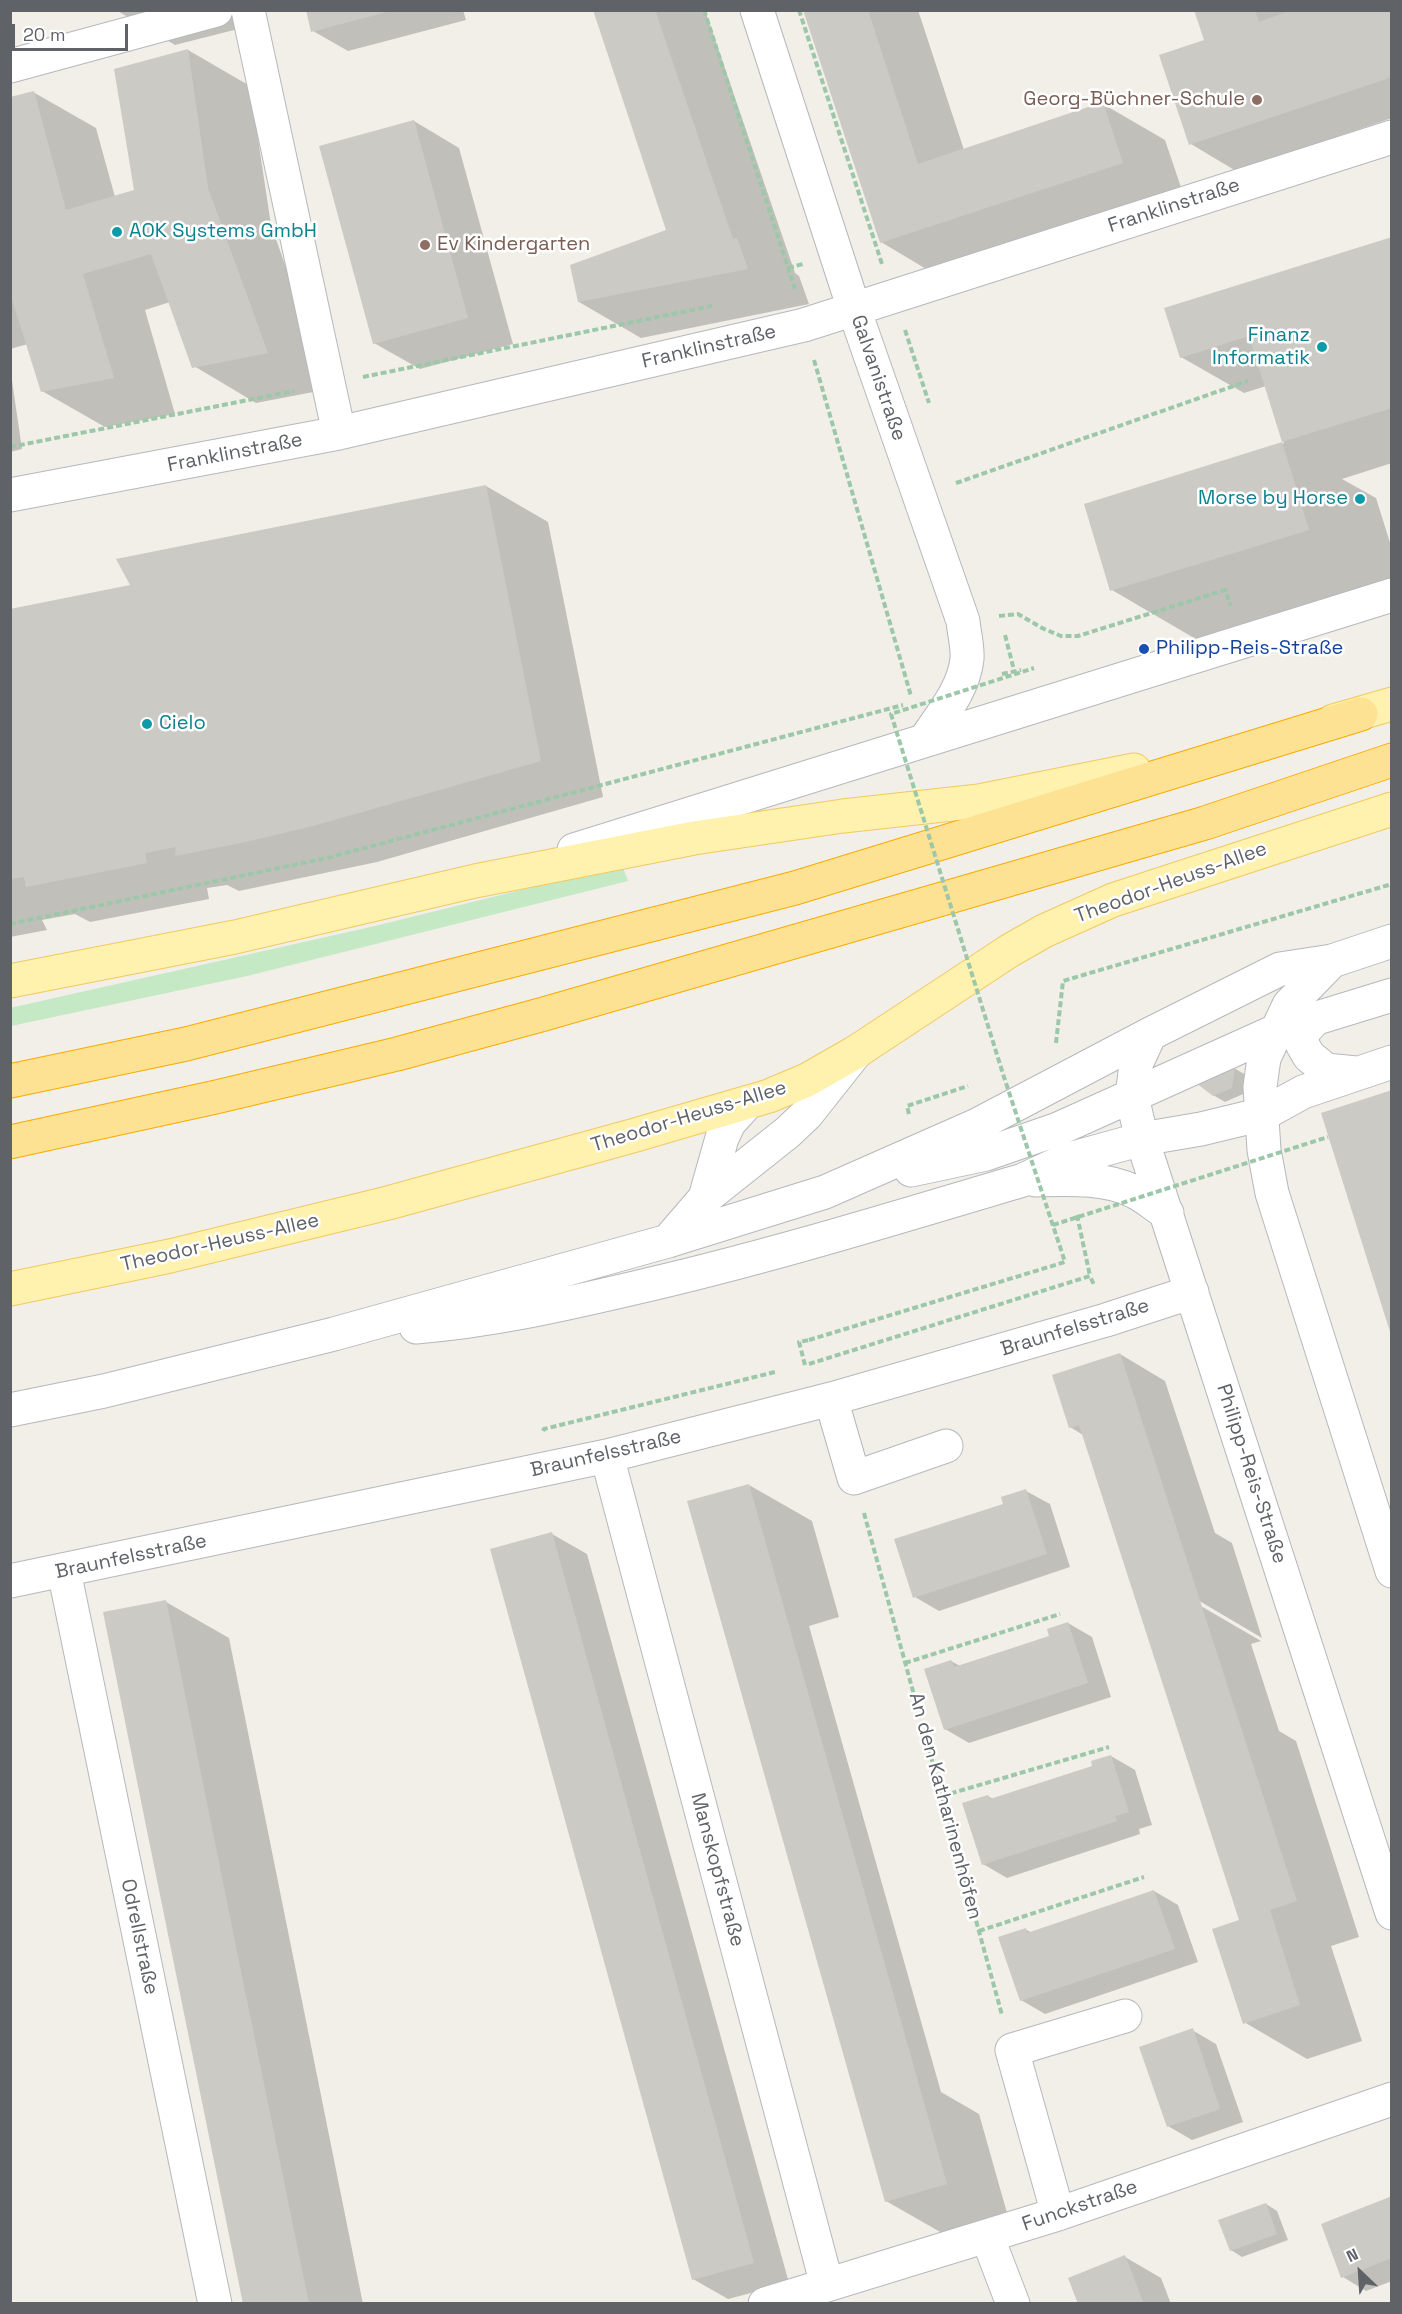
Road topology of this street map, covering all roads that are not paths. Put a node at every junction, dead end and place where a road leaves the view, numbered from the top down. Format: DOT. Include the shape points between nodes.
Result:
graph roads {
  1 [pos="216,10"];
  2 [pos="248,10"];
  3 [pos="757,10"];
  4 [pos="10,66"];
  5 [pos="1392,137"];
  6 [pos="855,309"];
  7 [pos="339,434"];
  8 [pos="10,495"];
  9 [pos="1392,595"];
  10 [pos="1376,709"];
  11 [pos="926,740"];
  12 [pos="1392,760"];
  13 [pos="1392,809"];
  14 [pos="475,880"];
  15 [pos="1392,941"];
  16 [pos="1332,961"];
  17 [pos="10,981"];
  18 [pos="1392,995"];
  19 [pos="1314,1020"];
  20 [pos="1278,1030"];
  21 [pos="1150,1034"];
  22 [pos="856,1052"];
  23 [pos="1392,1062"];
  24 [pos="1356,1073"];
  25 [pos="10,1081"];
  26 [pos="1132,1097"];
  27 [pos="747,1103"];
  28 [pos="1263,1114"];
  29 [pos="1142,1139"];
  30 [pos="10,1142"];
  31 [pos="1023,1180"];
  32 [pos="825,1192"];
  33 [pos="705,1198"];
  34 [pos="1167,1214"];
  35 [pos="668,1241"];
  36 [pos="10,1289"];
  37 [pos="1192,1292"];
  38 [pos="334,1334"];
  39 [pos="831,1399"];
  40 [pos="10,1410"];
  41 [pos="946,1446"];
  42 [pos="607,1456"];
  43 [pos="64,1571"];
  44 [pos="1392,1571"];
  45 [pos="10,1581"];
  46 [pos="1392,1913"];
  47 [pos="1125,2016"];
  48 [pos="1392,2099"];
  49 [pos="1058,2214"];
  50 [pos="987,2236"];
  51 [pos="827,2285"];
  52 [pos="215,2304"];
  53 [pos="765,2304"];
  54 [pos="1013,2304"];
  1 -- 4 [label="street"];
  2 -- 7 [label="street"];
  3 -- 6 [label="street, Galvanistraße"];
  5 -- 6 [label="street, Franklinstraße"];
  6 -- 7 [label="street, Franklinstraße" via="804,325"];
  6 -- 11 [label="street, Galvanistraße" via="963,621 967,659 956,693"];
  7 -- 8 [label="street, Franklinstraße"];
  9 -- 11 [label="street"];
  10 -- 14 [label="main road" via="1098,778 1001,797 694,838"];
  10 -- 25 [label="highway" via="795,888 186,1044"];
  11 -- 14 [label="street"];
  12 -- 30 [label="highway" via="1205,823 544,1014 386,1057"];
  13 -- 22 [label="main road, Theodor-Heuss-Allee" via="1113,900 1044,931"];
  14 -- 17 [label="main road" via="235,937"];
  15 -- 16 [label="street"];
  16 -- 20 [label="street" via="1289,1005"];
  16 -- 21 [label="street" via="1280,969"];
  18 -- 19 [label="street"];
  19 -- 20 [label="street"];
  19 -- 24 [label="street" via="1303,1032 1302,1044 1309,1056 1326,1070"];
  20 -- 26 [label="street"];
  20 -- 28 [label="street" via="1264,1058 1260,1088"];
  21 -- 26 [label="street, Philipp-Reis-Straße" via="1136,1064"];
  21 -- 32 [label="street" via="977,1125"];
  22 -- 27 [label="main road, Theodor-Heuss-Allee" via="807,1080"];
  22 -- 33 [label="street" via="807,1114"];
  23 -- 24 [label="street"];
  24 -- 28 [label="street" via="1303,1092"];
  26 -- 29 [label="street, Philipp-Reis-Straße"];
  26 -- 32 [label="street" via="987,1154"];
  27 -- 33 [label="street" via="722,1138"];
  27 -- 36 [label="main road, Theodor-Heuss-Allee" via="388,1203 170,1256"];
  28 -- 29 [label="street"];
  28 -- 44 [label="street" via="1264,1150 1272,1193"];
  29 -- 31 [label="street" via="1065,1160"];
  29 -- 34 [label="street, Philipp-Reis-Straße"];
  31 -- 34 [label="street" via="1070,1179 1109,1184 1134,1191"];
  31 -- 38 [label="street" via="714,1270 558,1306 473,1322"];
  32 -- 35 [label="street"];
  33 -- 35 [label="street"];
  34 -- 37 [label="street, Philipp-Reis-Straße"];
  35 -- 38 [label="street"];
  37 -- 39 [label="street, Braunfelsstraße"];
  37 -- 46 [label="street, Philipp-Reis-Straße"];
  38 -- 40 [label="street"];
  39 -- 41 [label="street" via="854,1478"];
  39 -- 42 [label="street, Braunfelsstraße"];
  42 -- 43 [label="street, Braunfelsstraße"];
  42 -- 51 [label="street, Manskopfstraße"];
  43 -- 45 [label="street, Braunfelsstraße"];
  43 -- 52 [label="street, Odrellstraße"];
  47 -- 49 [label="street" via="1011,2050"];
  48 -- 49 [label="street, Funckstraße"];
  49 -- 50 [label="street, Funckstraße"];
  50 -- 51 [label="street, Funckstraße"];
  50 -- 54 [label="street"];
  51 -- 53 [label="street, Funckstraße"];
}
